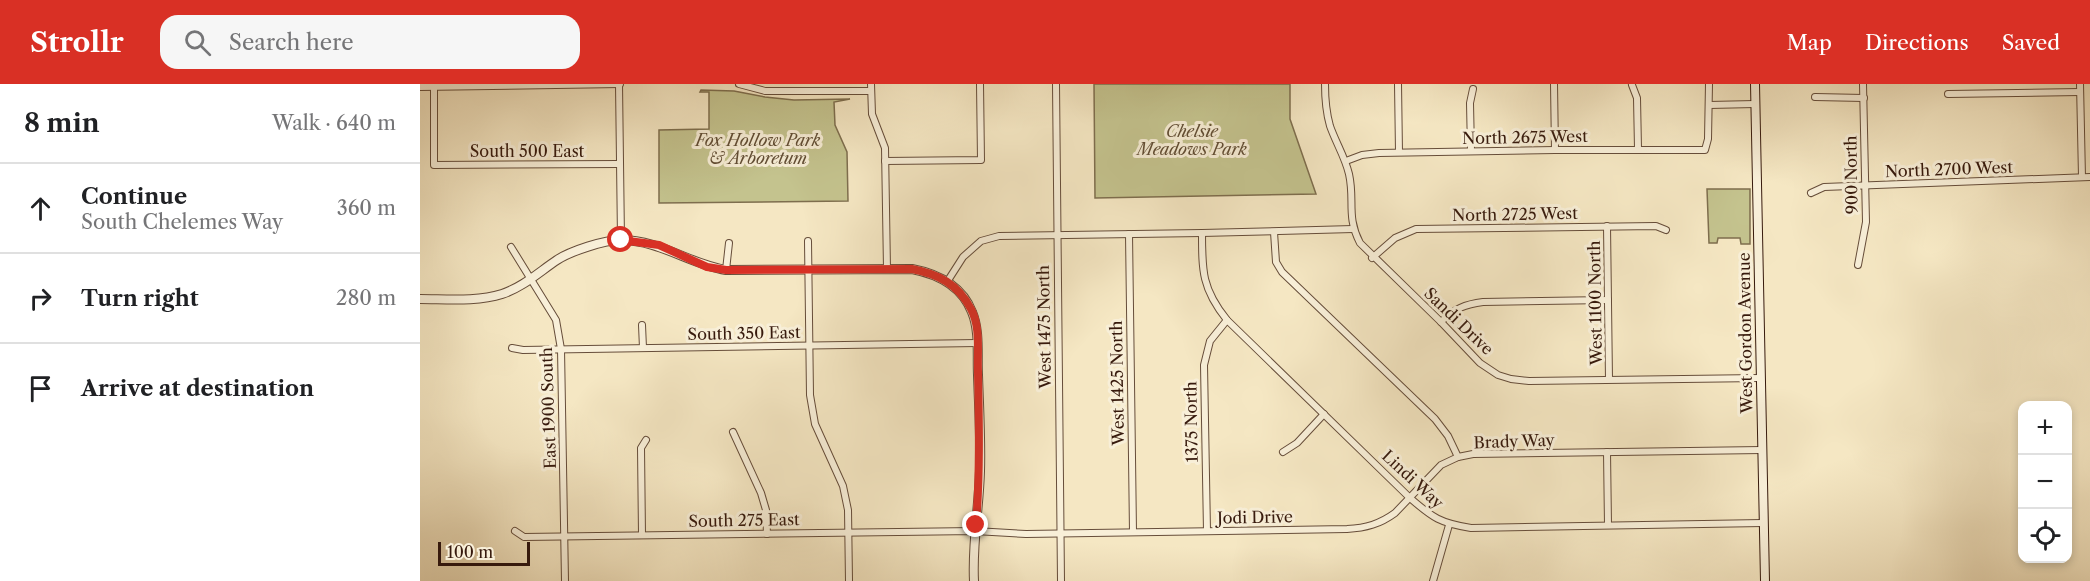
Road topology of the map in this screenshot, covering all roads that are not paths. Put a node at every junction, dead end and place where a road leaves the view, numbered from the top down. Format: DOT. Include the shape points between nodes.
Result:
graph roads {
  1 [pos="558,84"];
  2 [pos="620,84"];
  3 [pos="739,84"];
  4 [pos="794,84"];
  5 [pos="980,84"];
  6 [pos="1056,84"];
  7 [pos="1325,84"];
  8 [pos="1398,84"];
  9 [pos="1554,84"];
  10 [pos="1708,84"];
  11 [pos="1755,84"];
  12 [pos="1863,84"];
  13 [pos="2080,84"];
  14 [pos="434,85"];
  15 [pos="1632,85"];
  16 [pos="420,87"];
  17 [pos="871,87"];
  18 [pos="1473,89"];
  19 [pos="794,92"];
  20 [pos="2080,92"];
  21 [pos="1948,94"];
  22 [pos="1815,97"];
  23 [pos="1864,98"];
  24 [pos="1755,104"];
  25 [pos="1709,105"];
  26 [pos="1638,149"];
  27 [pos="1555,150"];
  28 [pos="1471,151"];
  29 [pos="1399,152"];
  30 [pos="885,161"];
  31 [pos="1346,161"];
  32 [pos="620,164"];
  33 [pos="2082,177"];
  34 [pos="2090,177"];
  35 [pos="1865,186"];
  36 [pos="1811,193"];
  37 [pos="1607,226"];
  38 [pos="1353,229"];
  39 [pos="1666,230"];
  40 [pos="1274,232"];
  41 [pos="1202,233"];
  42 [pos="1129,234"];
  43 [pos="1056,235"];
  44 [pos="621,240"];
  45 [pos="808,241"];
  46 [pos="729,243"];
  47 [pos="511,247"];
  48 [pos="1372,258"];
  49 [pos="1858,266"];
  50 [pos="887,269"];
  51 [pos="726,270"];
  52 [pos="809,270"];
  53 [pos="531,279"];
  54 [pos="947,282"];
  55 [pos="420,299"];
  56 [pos="1608,300"];
  57 [pos="1227,320"];
  58 [pos="1441,322"];
  59 [pos="642,325"];
  60 [pos="977,343"];
  61 [pos="809,346"];
  62 [pos="512,348"];
  63 [pos="643,348"];
  64 [pos="561,350"];
  65 [pos="1760,378"];
  66 [pos="1609,379"];
  67 [pos="1324,414"];
  68 [pos="734,432"];
  69 [pos="646,440"];
  70 [pos="1762,450"];
  71 [pos="1283,452"];
  72 [pos="1607,452"];
  73 [pos="1458,457"];
  74 [pos="1410,498"];
  75 [pos="1763,523"];
  76 [pos="1449,525"];
  77 [pos="1608,525"];
  78 [pos="515,531"];
  79 [pos="975,531"];
  80 [pos="1207,531"];
  81 [pos="1133,532"];
  82 [pos="848,533"];
  83 [pos="1060,533"];
  84 [pos="767,534"];
  85 [pos="642,535"];
  86 [pos="564,536"];
  87 [pos="565,581"];
  88 [pos="849,581"];
  89 [pos="974,581"];
  90 [pos="1061,581"];
  91 [pos="1433,581"];
  92 [pos="1765,581"];
  1 -- 2 [label="street"];
  1 -- 14 [label="street"];
  2 -- 32 [label="street"];
  3 -- 19 [label="street" via="765,91"];
  4 -- 19 [label="street"];
  5 -- 30 [label="street" via="981,160"];
  6 -- 43 [label="street, West 1475 North"];
  7 -- 31 [label="street" via="1331,127"];
  8 -- 29 [label="street"];
  9 -- 27 [label="street"];
  10 -- 25 [label="street"];
  11 -- 24 [label="main road, West Gordon Avenue"];
  12 -- 23 [label="street, 900 North"];
  13 -- 20 [label="street"];
  14 -- 16 [label="street"];
  14 -- 32 [label="street, South 500 East" via="434,165"];
  15 -- 26 [label="street" via="1637,98"];
  17 -- 19 [label="street"];
  17 -- 30 [label="street" via="872,114 885,148"];
  18 -- 28 [label="street"];
  20 -- 21 [label="street"];
  20 -- 33 [label="street"];
  22 -- 23 [label="street"];
  23 -- 35 [label="street, 900 North"];
  24 -- 25 [label="street"];
  24 -- 65 [label="main road, West Gordon Avenue"];
  25 -- 26 [label="street, North 2675 West" via="1705,150"];
  26 -- 27 [label="street, North 2675 West"];
  27 -- 28 [label="street, North 2675 West"];
  28 -- 29 [label="street, North 2675 West"];
  29 -- 31 [label="street, North 2675 West"];
  30 -- 50 [label="street"];
  31 -- 38 [label="street"];
  32 -- 44 [label="street"];
  33 -- 34 [label="street, North 2700 West"];
  33 -- 35 [label="street, North 2700 West"];
  35 -- 36 [label="street, North 2700 West" via="1824,187"];
  35 -- 49 [label="street, 900 North" via="1866,222"];
  37 -- 39 [label="street, North 2725 West" via="1656,226"];
  37 -- 48 [label="street, North 2725 West" via="1416,229 1395,238"];
  37 -- 56 [label="street, West 1100 North"];
  38 -- 40 [label="street"];
  38 -- 48 [label="street, Sandi Drive"];
  40 -- 41 [label="street"];
  40 -- 73 [label="street, Brady Way" via="1276,262 1282,272 1435,419"];
  41 -- 42 [label="street"];
  41 -- 57 [label="street, Lindi Way" via="1208,292"];
  42 -- 43 [label="street"];
  42 -- 81 [label="street, West 1425 North"];
  43 -- 54 [label="street" via="999,236 981,241 963,257"];
  43 -- 83 [label="street, West 1475 North"];
  44 -- 51 [label="street" via="659,245 707,267"];
  44 -- 53 [label="street" via="559,258"];
  45 -- 52 [label="street"];
  46 -- 51 [label="street"];
  47 -- 53 [label="street, East 1900 South"];
  48 -- 58 [label="street, Sandi Drive"];
  50 -- 52 [label="street"];
  50 -- 54 [label="street" via="912,269"];
  51 -- 52 [label="street"];
  52 -- 61 [label="street"];
  53 -- 55 [label="street" via="502,294"];
  53 -- 64 [label="street, East 1900 South" via="556,320"];
  54 -- 60 [label="street" via="972,310"];
  56 -- 58 [label="street" via="1483,302 1453,311"];
  56 -- 66 [label="street, West 1100 North"];
  57 -- 67 [label="street, Lindi Way"];
  57 -- 80 [label="street, 1375 North" via="1210,341 1204,365"];
  58 -- 66 [label="street, Sandi Drive" via="1480,363 1511,380"];
  59 -- 63 [label="street"];
  60 -- 61 [label="street, South 350 East"];
  60 -- 79 [label="street" via="980,455"];
  61 -- 63 [label="street, South 350 East"];
  61 -- 82 [label="street" via="813,417 843,486"];
  62 -- 64 [label="street, South 350 East"];
  63 -- 64 [label="street, South 350 East"];
  64 -- 86 [label="street, East 1900 South"];
  65 -- 66 [label="street, Sandi Drive"];
  65 -- 70 [label="main road, West Gordon Avenue"];
  67 -- 71 [label="street"];
  67 -- 74 [label="street, Lindi Way"];
  68 -- 84 [label="street" via="761,493"];
  69 -- 85 [label="street" via="640,448"];
  70 -- 72 [label="street, Brady Way"];
  70 -- 75 [label="main road, West Gordon Avenue"];
  72 -- 73 [label="street, Brady Way"];
  72 -- 77 [label="street"];
  73 -- 74 [label="street, Jodi Drive" via="1442,465"];
  74 -- 76 [label="street, Lindi Way"];
  74 -- 80 [label="street, Jodi Drive" via="1386,520 1363,528"];
  75 -- 77 [label="street, Lindi Way"];
  75 -- 92 [label="main road, West Gordon Avenue"];
  76 -- 77 [label="street, Lindi Way"];
  76 -- 91 [label="street"];
  78 -- 86 [label="street, South 275 East" via="524,537"];
  79 -- 82 [label="street, South 275 East"];
  79 -- 83 [label="street, Jodi Drive"];
  79 -- 89 [label="street"];
  80 -- 81 [label="street, Jodi Drive"];
  81 -- 83 [label="street, Jodi Drive"];
  82 -- 84 [label="street, South 275 East"];
  82 -- 88 [label="street"];
  83 -- 90 [label="street, West 1475 North"];
  84 -- 85 [label="street, South 275 East"];
  85 -- 86 [label="street, South 275 East"];
  86 -- 87 [label="street, East 1900 South"];
}
